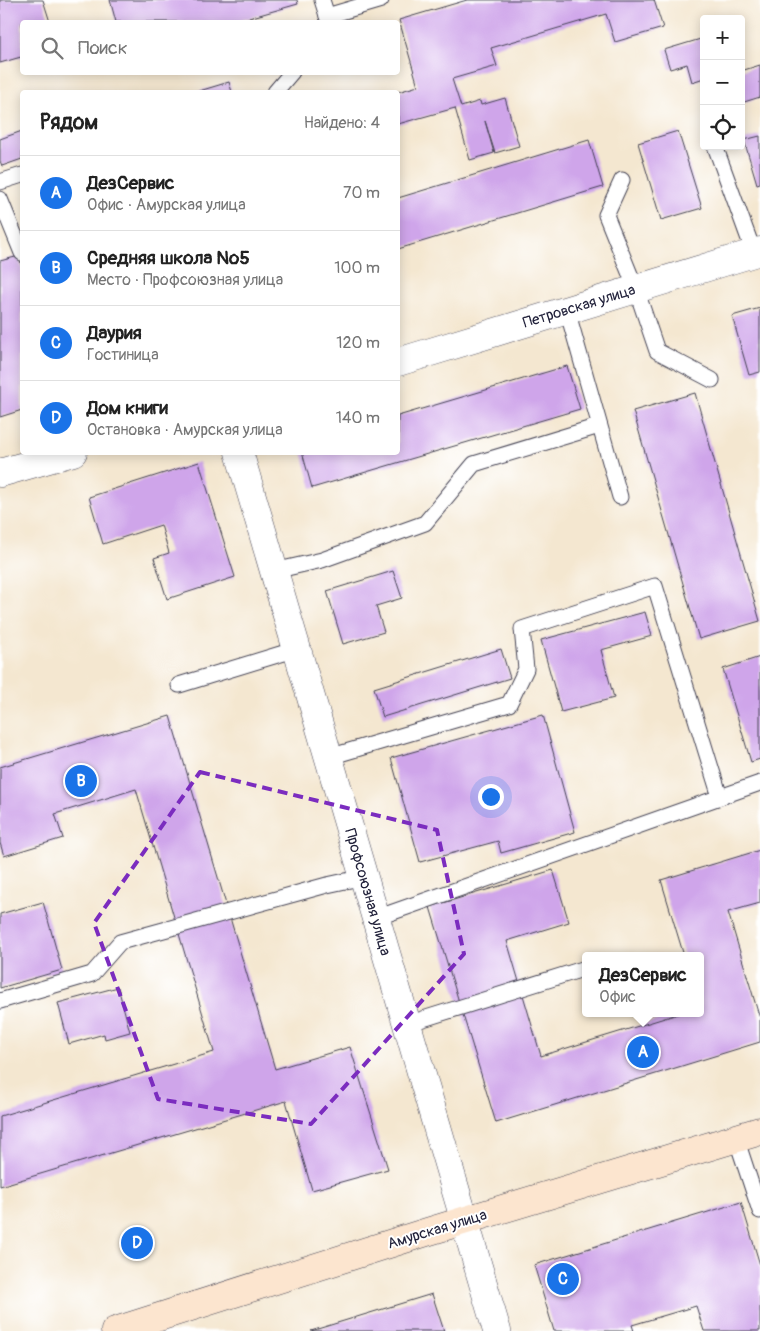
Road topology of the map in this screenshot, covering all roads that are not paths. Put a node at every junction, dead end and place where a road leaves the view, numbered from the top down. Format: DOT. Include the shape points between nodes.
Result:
graph roads {
  1 [pos="322,0"];
  2 [pos="381,0"];
  3 [pos="328,19"];
  4 [pos="289,75"];
  5 [pos="277,90"];
  6 [pos="717,150"];
  7 [pos="20,176"];
  8 [pos="622,180"];
  9 [pos="0,182"];
  10 [pos="0,199"];
  11 [pos="20,248"];
  12 [pos="757,252"];
  13 [pos="636,289"];
  14 [pos="567,310"];
  15 [pos="400,361"];
  16 [pos="712,380"];
  17 [pos="599,426"];
  18 [pos="63,455"];
  19 [pos="240,455"];
  20 [pos="0,473"];
  21 [pos="620,498"];
  22 [pos="274,571"];
  23 [pos="297,649"];
  24 [pos="179,685"];
  25 [pos="329,757"];
  26 [pos="760,783"];
  27 [pos="720,797"];
  28 [pos="364,877"];
  29 [pos="376,918"];
  30 [pos="582,969"];
  31 [pos="0,1000"];
  32 [pos="407,1024"];
  33 [pos="748,1135"];
  34 [pos="760,1211"];
  35 [pos="464,1220"];
  36 [pos="115,1331"];
  37 [pos="498,1331"];
  1 -- 3 [label="lane"];
  2 -- 3 [label="lane"];
  4 -- 5 [label="lane"];
  6 -- 12 [label="lane"];
  7 -- 9 [label="lane"];
  8 -- 13 [label="lane" via="606,215"];
  10 -- 11 [label="lane"];
  12 -- 13 [label="street, Петровская улица"];
  13 -- 14 [label="street, Петровская улица"];
  13 -- 16 [label="lane" via="657,351"];
  14 -- 15 [label="street, Петровская улица"];
  14 -- 17 [label="lane"];
  17 -- 21 [label="lane"];
  17 -- 22 [label="lane" via="474,464 425,523 322,560"];
  18 -- 20 [label="street"];
  19 -- 22 [label="street, Профсоюзная улица"];
  22 -- 23 [label="street, Профсоюзная улица"];
  23 -- 24 [label="lane"];
  23 -- 25 [label="street, Профсоюзная улица"];
  25 -- 27 [label="lane" via="509,704 526,669 522,629 655,586"];
  25 -- 28 [label="street, Профсоюзная улица"];
  26 -- 27 [label="lane"];
  27 -- 29 [label="lane"];
  28 -- 29 [label="street, Профсоюзная улица"];
  28 -- 31 [label="lane" via="120,942 92,974"];
  29 -- 32 [label="street, Профсоюзная улица"];
  30 -- 32 [label="lane"];
  32 -- 35 [label="street, Профсоюзная улица"];
  33 -- 34 [label="lane"];
  33 -- 35 [label="main road, Амурская улица"];
  35 -- 36 [label="main road, Амурская улица"];
  35 -- 37 [label="street, Профсоюзная улица"];
}
